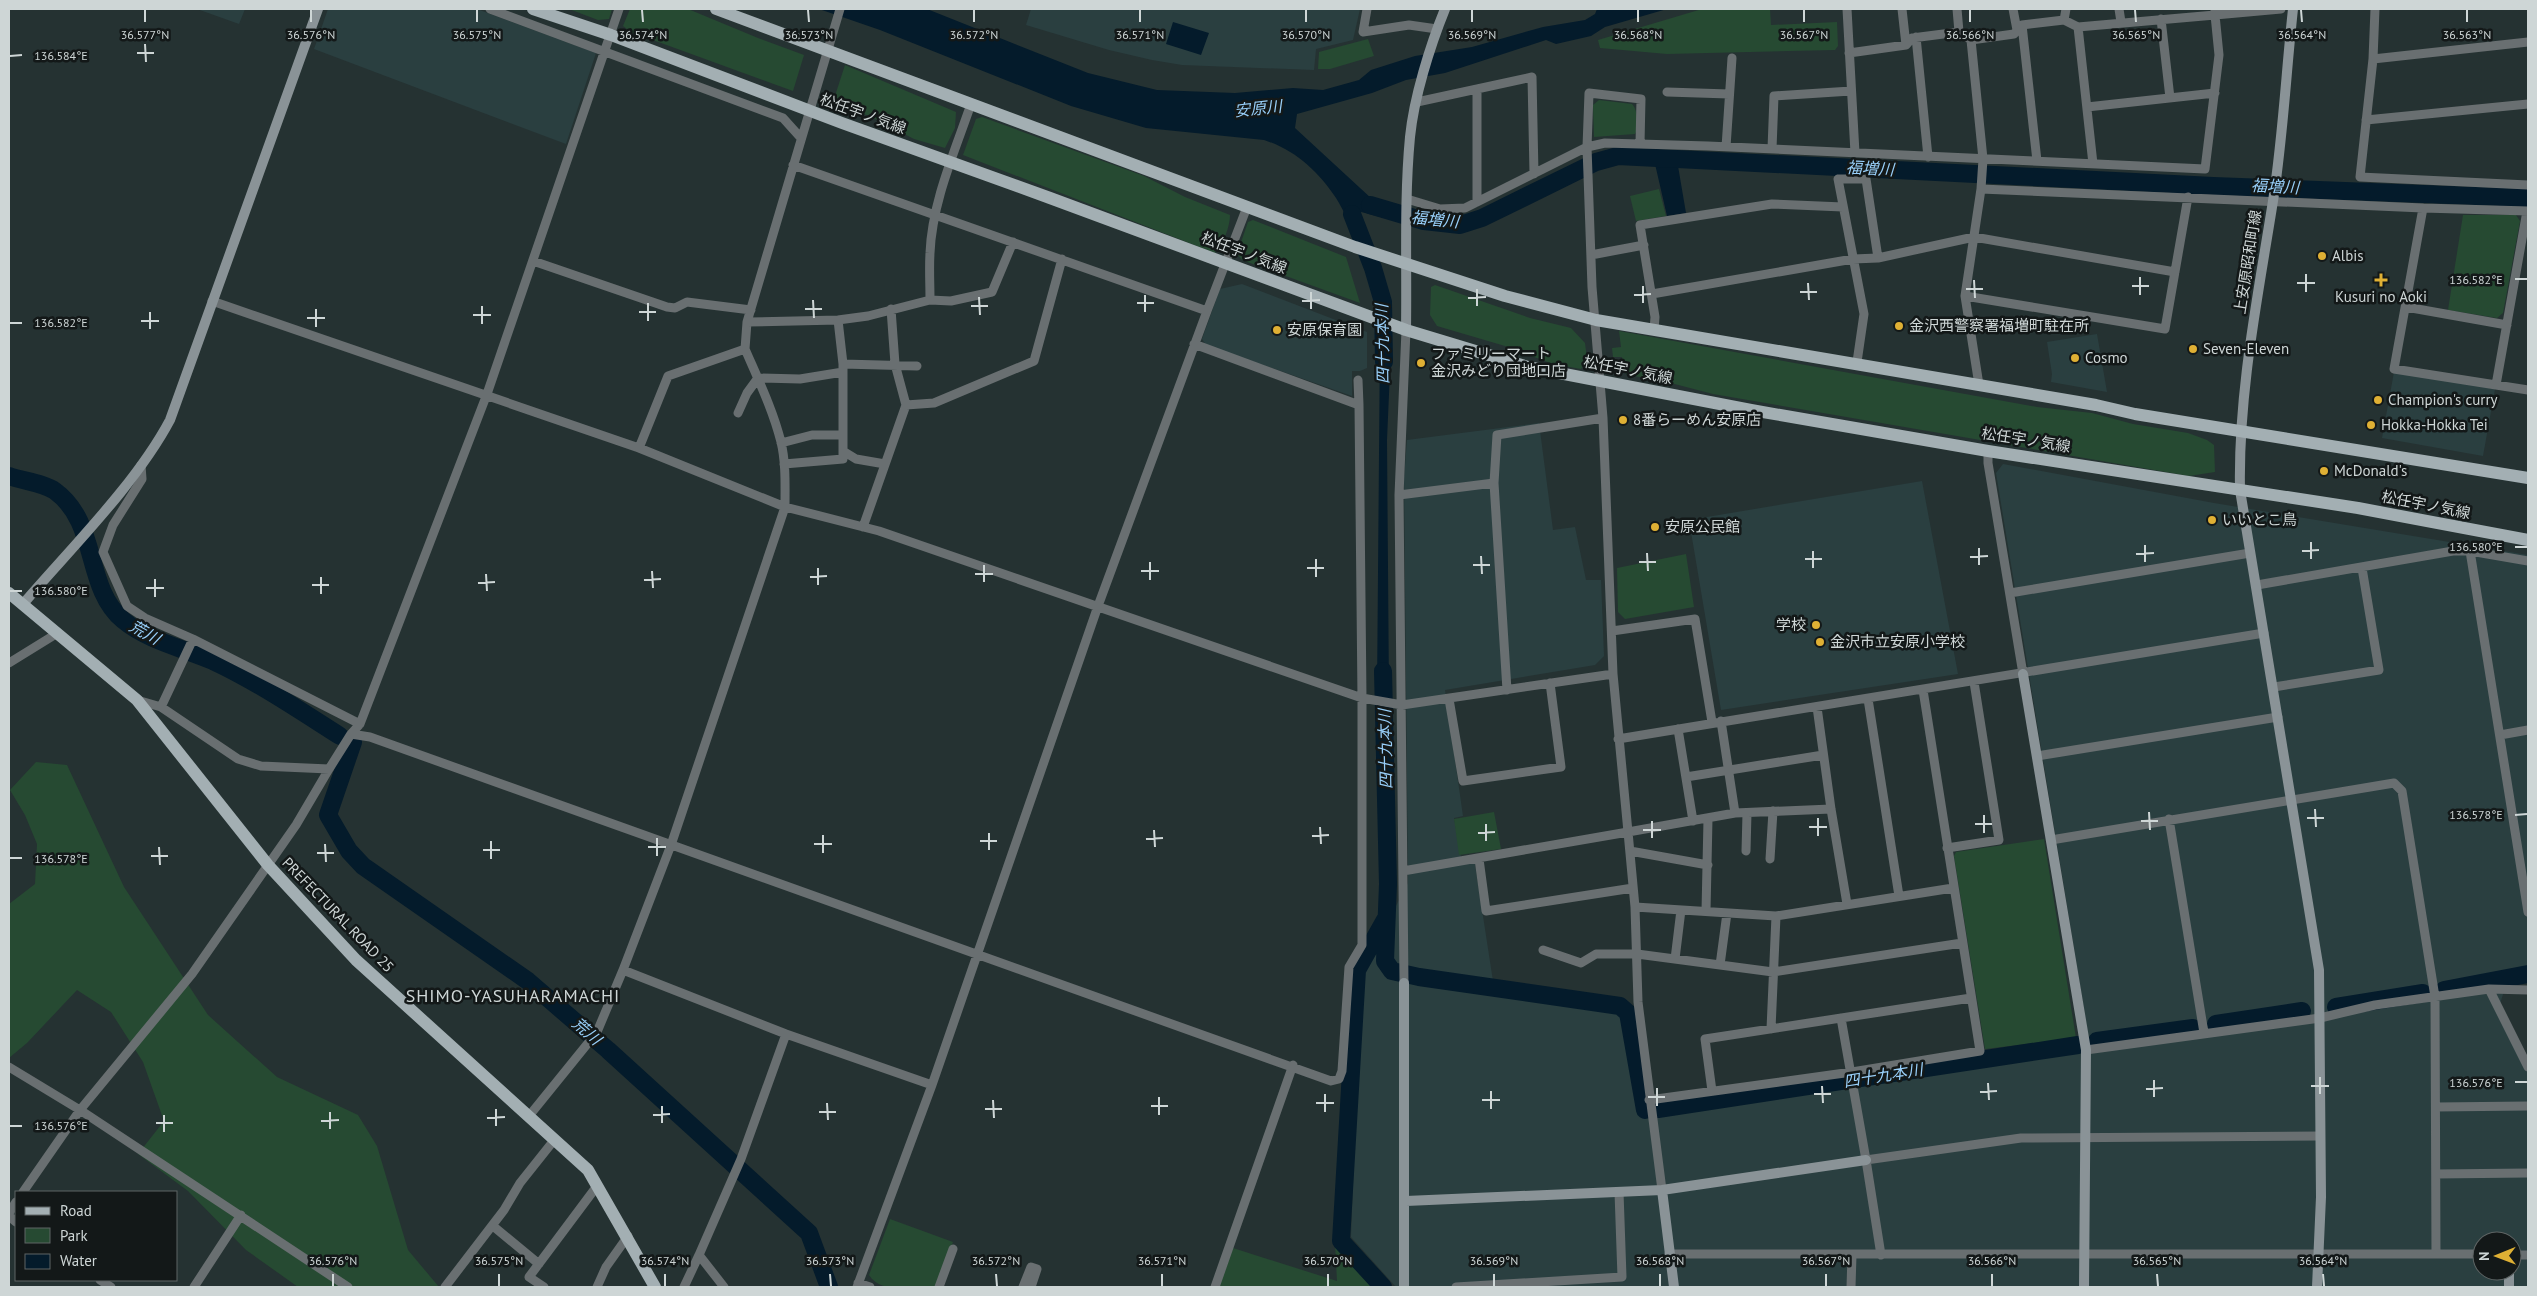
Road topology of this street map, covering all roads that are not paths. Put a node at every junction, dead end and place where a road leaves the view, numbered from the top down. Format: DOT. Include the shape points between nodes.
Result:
graph roads {
  1 [pos="318,9"];
  2 [pos="490,9"];
  3 [pos="533,9"];
  4 [pos="620,9"];
  5 [pos="716,9"];
  6 [pos="840,9"];
  7 [pos="1367,9"];
  8 [pos="1445,9"];
  9 [pos="1847,9"];
  10 [pos="1902,9"];
  11 [pos="1957,9"];
  12 [pos="2013,9"];
  13 [pos="2066,9"];
  14 [pos="2119,9"];
  15 [pos="2281,9"];
  16 [pos="2292,9"];
  17 [pos="2375,9"];
  18 [pos="2215,12"];
  19 [pos="2161,19"];
  20 [pos="2064,20"];
  21 [pos="2121,22"];
  22 [pos="2020,27"];
  23 [pos="2078,27"];
  24 [pos="1437,29"];
  25 [pos="1959,32"];
  26 [pos="611,35"];
  27 [pos="1916,37"];
  28 [pos="1971,40"];
  29 [pos="829,42"];
  30 [pos="2528,42"];
  31 [pos="1906,46"];
  32 [pos="605,52"];
  33 [pos="1849,53"];
  34 [pos="1732,58"];
  35 [pos="2373,59"];
  36 [pos="1477,89"];
  37 [pos="1851,91"];
  38 [pos="1667,92"];
  39 [pos="2214,93"];
  40 [pos="1730,94"];
  41 [pos="2170,98"];
  42 [pos="1417,102"];
  43 [pos="971,104"];
  44 [pos="2528,104"];
  45 [pos="2087,107"];
  46 [pos="809,111"];
  47 [pos="2366,120"];
  48 [pos="801,138"];
  49 [pos="1640,144"];
  50 [pos="1726,147"];
  51 [pos="1772,149"];
  52 [pos="1588,151"];
  53 [pos="1855,153"];
  54 [pos="1928,156"];
  55 [pos="950,162"];
  56 [pos="1982,162"];
  57 [pos="2037,162"];
  58 [pos="2093,164"];
  59 [pos="793,165"];
  60 [pos="1534,174"];
  61 [pos="2528,185"];
  62 [pos="1981,186"];
  63 [pos="2188,198"];
  64 [pos="2273,198"];
  65 [pos="1477,202"];
  66 [pos="1407,204"];
  67 [pos="1247,207"];
  68 [pos="1843,207"];
  69 [pos="2423,208"];
  70 [pos="2528,211"];
  71 [pos="936,214"];
  72 [pos="1974,237"];
  73 [pos="1013,242"];
  74 [pos="1644,245"];
  75 [pos="1592,255"];
  76 [pos="1878,258"];
  77 [pos="1062,259"];
  78 [pos="1853,259"];
  79 [pos="533,261"];
  80 [pos="1224,263"];
  81 [pos="1407,266"];
  82 [pos="2175,272"];
  83 [pos="1652,294"];
  84 [pos="1965,296"];
  85 [pos="930,300"];
  86 [pos="212,301"];
  87 [pos="2406,307"];
  88 [pos="891,309"];
  89 [pos="751,310"];
  90 [pos="1207,311"];
  91 [pos="838,320"];
  92 [pos="1596,320"];
  93 [pos="747,322"];
  94 [pos="2506,325"];
  95 [pos="1406,330"];
  96 [pos="1654,330"];
  97 [pos="1194,344"];
  98 [pos="745,349"];
  99 [pos="1857,362"];
  100 [pos="896,364"];
  101 [pos="917,366"];
  102 [pos="843,368"];
  103 [pos="758,378"];
  104 [pos="1358,380"];
  105 [pos="1601,382"];
  106 [pos="1979,385"];
  107 [pos="2496,385"];
  108 [pos="2528,390"];
  109 [pos="487,394"];
  110 [pos="906,405"];
  111 [pos="1359,405"];
  112 [pos="738,413"];
  113 [pos="1603,418"];
  114 [pos="2242,430"];
  115 [pos="843,435"];
  116 [pos="781,443"];
  117 [pos="639,448"];
  118 [pos="843,451"];
  119 [pos="1988,451"];
  120 [pos="784,464"];
  121 [pos="885,464"];
  122 [pos="141,465"];
  123 [pos="2528,478"];
  124 [pos="1494,484"];
  125 [pos="2240,490"];
  126 [pos="1399,495"];
  127 [pos="784,507"];
  128 [pos="863,527"];
  129 [pos="2528,540"];
  130 [pos="2470,551"];
  131 [pos="2250,553"];
  132 [pos="2528,560"];
  133 [pos="2362,568"];
  134 [pos="2257,585"];
  135 [pos="2010,592"];
  136 [pos="9,593"];
  137 [pos="23,604"];
  138 [pos="1098,606"];
  139 [pos="1612,630"];
  140 [pos="2264,633"];
  141 [pos="56,634"];
  142 [pos="193,640"];
  143 [pos="9,663"];
  144 [pos="1613,674"];
  145 [pos="2023,674"];
  146 [pos="1974,682"];
  147 [pos="1550,683"];
  148 [pos="2274,688"];
  149 [pos="1508,690"];
  150 [pos="1922,690"];
  151 [pos="1366,699"];
  152 [pos="1449,699"];
  153 [pos="1868,699"];
  154 [pos="137,700"];
  155 [pos="1402,705"];
  156 [pos="161,707"];
  157 [pos="1817,708"];
  158 [pos="2278,717"];
  159 [pos="1716,722"];
  160 [pos="360,724"];
  161 [pos="1678,729"];
  162 [pos="2528,730"];
  163 [pos="351,734"];
  164 [pos="2500,735"];
  165 [pos="1618,739"];
  166 [pos="1823,755"];
  167 [pos="2037,756"];
  168 [pos="329,770"];
  169 [pos="1728,771"];
  170 [pos="1686,778"];
  171 [pos="2291,799"];
  172 [pos="1830,809"];
  173 [pos="1773,811"];
  174 [pos="1747,812"];
  175 [pos="1735,813"];
  176 [pos="1708,819"];
  177 [pos="2169,820"];
  178 [pos="1693,821"];
  179 [pos="1628,832"];
  180 [pos="2051,840"];
  181 [pos="671,845"];
  182 [pos="1947,848"];
  183 [pos="1746,850"];
  184 [pos="1630,851"];
  185 [pos="1479,858"];
  186 [pos="1770,859"];
  187 [pos="268,865"];
  188 [pos="1708,865"];
  189 [pos="1403,871"];
  190 [pos="1633,888"];
  191 [pos="1953,888"];
  192 [pos="1899,896"];
  193 [pos="1848,904"];
  194 [pos="1635,907"];
  195 [pos="1681,910"];
  196 [pos="1706,912"];
  197 [pos="2528,912"];
  198 [pos="1727,913"];
  199 [pos="1776,916"];
  200 [pos="1962,943"];
  201 [pos="1542,950"];
  202 [pos="978,954"];
  203 [pos="1637,954"];
  204 [pos="1675,960"];
  205 [pos="1720,965"];
  206 [pos="623,970"];
  207 [pos="1773,972"];
  208 [pos="1404,983"];
  209 [pos="2489,989"];
  210 [pos="2528,990"];
  211 [pos="2436,997"];
  212 [pos="1971,998"];
  213 [pos="1842,1018"];
  214 [pos="2320,1018"];
  215 [pos="1771,1029"];
  216 [pos="2204,1033"];
  217 [pos="786,1034"];
  218 [pos="2086,1050"];
  219 [pos="1293,1066"];
  220 [pos="9,1067"];
  221 [pos="2528,1068"];
  222 [pos="1852,1072"];
  223 [pos="932,1085"];
  224 [pos="1712,1091"];
  225 [pos="1649,1100"];
  226 [pos="2528,1106"];
  227 [pos="2436,1108"];
  228 [pos="80,1110"];
  229 [pos="529,1116"];
  230 [pos="2320,1136"];
  231 [pos="2085,1138"];
  232 [pos="555,1140"];
  233 [pos="1866,1160"];
  234 [pos="2528,1173"];
  235 [pos="2436,1174"];
  236 [pos="598,1186"];
  237 [pos="1662,1190"];
  238 [pos="24,1191"];
  239 [pos="1619,1192"];
  240 [pos="1406,1201"];
  241 [pos="15,1204"];
  242 [pos="9,1215"];
  243 [pos="241,1216"];
  244 [pos="493,1226"];
  245 [pos="628,1236"];
  246 [pos="953,1249"];
  247 [pos="1670,1254"];
  248 [pos="2085,1254"];
  249 [pos="2436,1254"];
  250 [pos="2472,1254"];
  251 [pos="699,1255"];
  252 [pos="1852,1255"];
  253 [pos="1881,1255"];
  254 [pos="2317,1255"];
  255 [pos="539,1264"];
  256 [pos="858,1285"];
  257 [pos="194,1287"];
  258 [pos="348,1287"];
  259 [pos="445,1287"];
  260 [pos="544,1287"];
  261 [pos="597,1287"];
  262 [pos="655,1287"];
  263 [pos="684,1287"];
  264 [pos="724,1287"];
  265 [pos="870,1287"];
  266 [pos="939,1287"];
  267 [pos="1023,1287"];
  268 [pos="1031,1287"];
  269 [pos="1215,1287"];
  270 [pos="1404,1287"];
  271 [pos="1456,1287"];
  272 [pos="1674,1287"];
  273 [pos="1851,1287"];
  274 [pos="2084,1287"];
  275 [pos="2317,1287"];
  1 -- 86 [label="street"];
  2 -- 32 [label="street"];
  3 -- 26 [label="main road, 松任宇ノ気線"];
  4 -- 26 [label="street"];
  5 -- 29 [label="main road"];
  6 -- 29 [label="street"];
  7 -- 24 [label="street" via="1363,32 1409,25"];
  8 -- 24 [label="street"];
  9 -- 33 [label="street"];
  10 -- 31 [label="street"];
  11 -- 25 [label="street"];
  12 -- 22 [label="street"];
  13 -- 20 [label="street"];
  14 -- 21 [label="street"];
  15 -- 18 [label="street"];
  16 -- 64 [label="street, 上安原昭和町線"];
  17 -- 35 [label="street"];
  18 -- 19 [label="street"];
  18 -- 39 [label="street" via="2220,55"];
  19 -- 21 [label="street"];
  19 -- 41 [label="street"];
  20 -- 22 [label="street"];
  20 -- 23 [label="street"];
  21 -- 23 [label="street"];
  22 -- 28 [label="street" via="2014,34"];
  22 -- 57 [label="street"];
  23 -- 45 [label="street"];
  24 -- 42 [label="street"];
  25 -- 27 [label="street"];
  25 -- 28 [label="street"];
  26 -- 32 [label="street"];
  26 -- 46 [label="main road, 松任宇ノ気線"];
  27 -- 31 [label="street"];
  27 -- 54 [label="street"];
  28 -- 56 [label="street"];
  29 -- 43 [label="main road"];
  29 -- 46 [label="street"];
  30 -- 35 [label="street"];
  31 -- 33 [label="street"];
  32 -- 48 [label="street" via="783,118"];
  32 -- 79 [label="street"];
  33 -- 37 [label="street"];
  34 -- 40 [label="street"];
  35 -- 47 [label="street"];
  36 -- 42 [label="street"];
  36 -- 60 [label="street" via="1532,77"];
  36 -- 65 [label="street"];
  37 -- 51 [label="street" via="1774,96"];
  37 -- 53 [label="street"];
  38 -- 40 [label="street"];
  39 -- 41 [label="street"];
  39 -- 58 [label="street" via="2205,169"];
  40 -- 50 [label="street"];
  41 -- 45 [label="street"];
  42 -- 66 [label="street" via="1410,135"];
  43 -- 55 [label="street"];
  43 -- 67 [label="main road"];
  44 -- 47 [label="street"];
  45 -- 58 [label="street"];
  46 -- 48 [label="street"];
  46 -- 55 [label="main road, 松任宇ノ気線"];
  47 -- 61 [label="street" via="2360,178"];
  48 -- 59 [label="street"];
  49 -- 50 [label="street"];
  49 -- 52 [label="street" via="1605,143"];
  49 -- 52 [label="street" via="1641,99 1589,93"];
  50 -- 51 [label="street"];
  51 -- 53 [label="street"];
  52 -- 60 [label="street"];
  52 -- 75 [label="street"];
  53 -- 54 [label="street"];
  54 -- 56 [label="street"];
  55 -- 71 [label="street"];
  55 -- 80 [label="main road, 松任宇ノ気線"];
  56 -- 57 [label="street"];
  56 -- 62 [label="street"];
  57 -- 58 [label="street"];
  59 -- 71 [label="street"];
  59 -- 89 [label="street"];
  60 -- 65 [label="street"];
  62 -- 63 [label="street"];
  62 -- 72 [label="street"];
  63 -- 64 [label="street"];
  63 -- 82 [label="street"];
  64 -- 69 [label="street"];
  64 -- 114 [label="street, 上安原昭和町線" via="2258,284"];
  65 -- 66 [label="street" via="1465,208"];
  66 -- 81 [label="street"];
  67 -- 80 [label="street"];
  67 -- 81 [label="main road"];
  68 -- 74 [label="street" via="1772,204 1640,225"];
  68 -- 76 [label="street" via="1838,179 1866,179"];
  68 -- 78 [label="street"];
  69 -- 70 [label="street"];
  69 -- 87 [label="street"];
  70 -- 94 [label="street"];
  71 -- 73 [label="street"];
  71 -- 85 [label="street" via="930,252"];
  72 -- 76 [label="street"];
  72 -- 82 [label="street"];
  72 -- 84 [label="street"];
  73 -- 77 [label="street"];
  73 -- 85 [label="street" via="992,292 951,301"];
  74 -- 75 [label="street"];
  74 -- 83 [label="street"];
  75 -- 92 [label="street"];
  76 -- 78 [label="street"];
  77 -- 90 [label="street"];
  77 -- 110 [label="street" via="1034,361 934,403"];
  78 -- 83 [label="street"];
  78 -- 99 [label="street" via="1864,314"];
  79 -- 89 [label="street" via="667,307 675,308 687,302"];
  79 -- 109 [label="street"];
  80 -- 90 [label="street"];
  80 -- 95 [label="main road, 松任宇ノ気線"];
  81 -- 92 [label="main road"];
  81 -- 95 [label="street"];
  82 -- 84 [label="street" via="2165,329"];
  83 -- 96 [label="street"];
  84 -- 106 [label="street"];
  85 -- 88 [label="street"];
  86 -- 109 [label="street"];
  86 -- 122 [label="street" via="170,420 158,444"];
  87 -- 94 [label="street"];
  87 -- 107 [label="street" via="2394,369"];
  88 -- 91 [label="street"];
  88 -- 100 [label="street"];
  89 -- 93 [label="street"];
  90 -- 97 [label="street"];
  91 -- 93 [label="street"];
  91 -- 102 [label="street"];
  92 -- 96 [label="main road"];
  92 -- 105 [label="street"];
  93 -- 98 [label="street"];
  94 -- 107 [label="street"];
  95 -- 105 [label="main road, 松任宇ノ気線" via="1528,367"];
  95 -- 126 [label="street"];
  96 -- 99 [label="main road"];
  97 -- 111 [label="street"];
  97 -- 138 [label="street"];
  98 -- 103 [label="street"];
  98 -- 117 [label="street" via="668,376"];
  99 -- 106 [label="main road"];
  100 -- 101 [label="street"];
  100 -- 102 [label="street"];
  100 -- 110 [label="street"];
  102 -- 103 [label="street" via="800,379"];
  102 -- 115 [label="street"];
  103 -- 112 [label="street" via="746,393"];
  103 -- 116 [label="street"];
  104 -- 111 [label="street"];
  105 -- 113 [label="street"];
  105 -- 119 [label="main road, 松任宇ノ気線"];
  106 -- 114 [label="main road" via="2209,427"];
  107 -- 108 [label="street"];
  109 -- 117 [label="street"];
  109 -- 160 [label="street"];
  110 -- 121 [label="street"];
  111 -- 151 [label="street"];
  113 -- 124 [label="street" via="1496,435"];
  113 -- 139 [label="street"];
  114 -- 123 [label="main road"];
  114 -- 125 [label="street, 上安原昭和町線" via="2239,444"];
  115 -- 116 [label="street" via="812,435"];
  115 -- 118 [label="street"];
  116 -- 120 [label="street"];
  117 -- 127 [label="street"];
  118 -- 120 [label="street" via="843,459"];
  118 -- 121 [label="street" via="856,459"];
  119 -- 125 [label="main road, 松任宇ノ気線"];
  119 -- 135 [label="street"];
  120 -- 127 [label="street"];
  121 -- 128 [label="street"];
  122 -- 137 [label="street"];
  122 -- 142 [label="street" via="142,479 113,525 103,552 127,606"];
  124 -- 126 [label="street"];
  124 -- 149 [label="street"];
  125 -- 129 [label="main road, 松任宇ノ気線"];
  125 -- 131 [label="street, 上安原昭和町線"];
  126 -- 155 [label="street"];
  127 -- 128 [label="street"];
  127 -- 181 [label="street"];
  128 -- 138 [label="street"];
  130 -- 132 [label="street"];
  130 -- 133 [label="street"];
  130 -- 164 [label="street"];
  131 -- 134 [label="street, 上安原昭和町線"];
  131 -- 135 [label="street"];
  133 -- 134 [label="street"];
  133 -- 148 [label="street" via="2379,670"];
  134 -- 140 [label="street, 上安原昭和町線"];
  135 -- 145 [label="street"];
  136 -- 137 [label="main road, PREFECTURAL ROAD 25"];
  137 -- 141 [label="main road, PREFECTURAL ROAD 25"];
  138 -- 151 [label="street"];
  138 -- 202 [label="street"];
  139 -- 144 [label="street"];
  139 -- 159 [label="street" via="1695,619"];
  140 -- 145 [label="street"];
  140 -- 148 [label="street, 上安原昭和町線"];
  141 -- 143 [label="street"];
  141 -- 154 [label="main road, PREFECTURAL ROAD 25"];
  142 -- 156 [label="street"];
  142 -- 160 [label="street"];
  144 -- 147 [label="street"];
  144 -- 165 [label="street"];
  145 -- 146 [label="street"];
  145 -- 167 [label="street"];
  146 -- 150 [label="street"];
  146 -- 182 [label="street" via="1999,840"];
  147 -- 149 [label="street"];
  147 -- 152 [label="street" via="1561,767 1463,781"];
  148 -- 158 [label="street, 上安原昭和町線"];
  149 -- 152 [label="street"];
  150 -- 153 [label="street"];
  150 -- 182 [label="street"];
  151 -- 155 [label="street"];
  151 -- 219 [label="street" via="1362,945 1349,967 1342,1071 1339,1079 1331,1081"];
  152 -- 155 [label="street"];
  153 -- 157 [label="street"];
  153 -- 192 [label="street"];
  154 -- 156 [label="street"];
  154 -- 187 [label="main road, PREFECTURAL ROAD 25"];
  155 -- 189 [label="street"];
  156 -- 168 [label="street" via="238,759 261,766"];
  157 -- 159 [label="street"];
  157 -- 166 [label="street"];
  158 -- 167 [label="street"];
  158 -- 171 [label="street, 上安原昭和町線"];
  159 -- 161 [label="street"];
  159 -- 169 [label="street"];
  160 -- 163 [label="street"];
  161 -- 165 [label="street"];
  161 -- 170 [label="street"];
  162 -- 164 [label="street"];
  163 -- 168 [label="street"];
  163 -- 181 [label="street" via="370,737"];
  164 -- 197 [label="street"];
  165 -- 179 [label="street"];
  166 -- 169 [label="street"];
  166 -- 172 [label="street"];
  167 -- 180 [label="street"];
  168 -- 187 [label="street"];
  169 -- 170 [label="street"];
  169 -- 175 [label="street"];
  170 -- 178 [label="street"];
  171 -- 177 [label="street"];
  171 -- 211 [label="street" via="2394,783 2402,791"];
  171 -- 214 [label="street, 上安原昭和町線" via="2319,970"];
  172 -- 173 [label="street"];
  172 -- 193 [label="street"];
  173 -- 174 [label="street"];
  173 -- 186 [label="street"];
  174 -- 175 [label="street"];
  174 -- 183 [label="street"];
  175 -- 176 [label="street"];
  176 -- 178 [label="street"];
  176 -- 188 [label="street"];
  177 -- 180 [label="street"];
  177 -- 216 [label="street"];
  178 -- 179 [label="street"];
  179 -- 184 [label="street"];
  179 -- 185 [label="street"];
  180 -- 218 [label="street"];
  181 -- 202 [label="street"];
  181 -- 206 [label="street"];
  182 -- 191 [label="street"];
  184 -- 188 [label="street"];
  184 -- 190 [label="street"];
  185 -- 189 [label="street"];
  185 -- 190 [label="street" via="1486,911"];
  187 -- 228 [label="street" via="192,974"];
  187 -- 229 [label="main road, PREFECTURAL ROAD 25" via="356,960"];
  188 -- 196 [label="street"];
  189 -- 208 [label="street"];
  190 -- 194 [label="street"];
  191 -- 192 [label="street"];
  191 -- 200 [label="street"];
  192 -- 193 [label="street"];
  193 -- 199 [label="street"];
  194 -- 195 [label="street"];
  194 -- 203 [label="street"];
  195 -- 196 [label="street"];
  195 -- 204 [label="street"];
  196 -- 198 [label="street"];
  198 -- 199 [label="street"];
  198 -- 205 [label="street"];
  199 -- 207 [label="street"];
  200 -- 207 [label="street"];
  200 -- 212 [label="street"];
  201 -- 203 [label="street" via="1581,963 1596,954"];
  202 -- 219 [label="street"];
  202 -- 223 [label="street"];
  203 -- 204 [label="street"];
  203 -- 225 [label="street" via="1638,1002"];
  204 -- 205 [label="street"];
  205 -- 207 [label="street"];
  206 -- 217 [label="street"];
  206 -- 229 [label="street" via="594,1036"];
  207 -- 215 [label="street"];
  208 -- 240 [label="street"];
  209 -- 210 [label="street"];
  209 -- 211 [label="street"];
  209 -- 221 [label="street"];
  211 -- 214 [label="street" via="2375,1005"];
  211 -- 227 [label="street"];
  212 -- 213 [label="street"];
  212 -- 222 [label="street" via="1980,1051"];
  213 -- 215 [label="street"];
  213 -- 222 [label="street"];
  214 -- 216 [label="street"];
  214 -- 230 [label="street, 上安原昭和町線"];
  215 -- 224 [label="street" via="1705,1039"];
  216 -- 218 [label="street"];
  217 -- 223 [label="street"];
  217 -- 251 [label="street" via="734,1177"];
  218 -- 231 [label="street"];
  219 -- 269 [label="street"];
  220 -- 228 [label="street"];
  222 -- 224 [label="street"];
  222 -- 233 [label="street"];
  223 -- 256 [label="street"];
  224 -- 225 [label="street"];
  225 -- 237 [label="street"];
  226 -- 227 [label="street"];
  227 -- 235 [label="street"];
  228 -- 238 [label="street"];
  228 -- 243 [label="street"];
  229 -- 232 [label="main road, PREFECTURAL ROAD 25"];
  230 -- 231 [label="street"];
  230 -- 254 [label="street, 上安原昭和町線" via="2321,1197"];
  231 -- 233 [label="street" via="2021,1138"];
  231 -- 248 [label="street"];
  232 -- 236 [label="main road, PREFECTURAL ROAD 25" via="588,1170"];
  232 -- 244 [label="street" via="520,1183"];
  233 -- 237 [label="street"];
  233 -- 253 [label="street"];
  234 -- 235 [label="street"];
  235 -- 249 [label="street"];
  236 -- 245 [label="main road, PREFECTURAL ROAD 25"];
  236 -- 255 [label="street"];
  237 -- 239 [label="street"];
  237 -- 247 [label="street"];
  239 -- 240 [label="street"];
  239 -- 271 [label="street" via="1622,1277"];
  240 -- 270 [label="street"];
  241 -- 242 [label="street"];
  243 -- 257 [label="street"];
  243 -- 258 [label="street"];
  244 -- 255 [label="street"];
  244 -- 259 [label="street"];
  245 -- 261 [label="street"];
  245 -- 262 [label="main road, PREFECTURAL ROAD 25"];
  246 -- 266 [label="street"];
  247 -- 252 [label="street"];
  247 -- 272 [label="street"];
  248 -- 253 [label="street"];
  248 -- 254 [label="street"];
  248 -- 274 [label="street"];
  249 -- 250 [label="street"];
  249 -- 254 [label="street"];
  251 -- 263 [label="street"];
  251 -- 264 [label="street"];
  252 -- 253 [label="street"];
  252 -- 273 [label="street"];
  254 -- 275 [label="street, 上安原昭和町線"];
  255 -- 260 [label="street" via="529,1277"];
  256 -- 265 [label="street"];
  267 -- 268 [label="street" via="1030,1267 1037,1269"];
}
